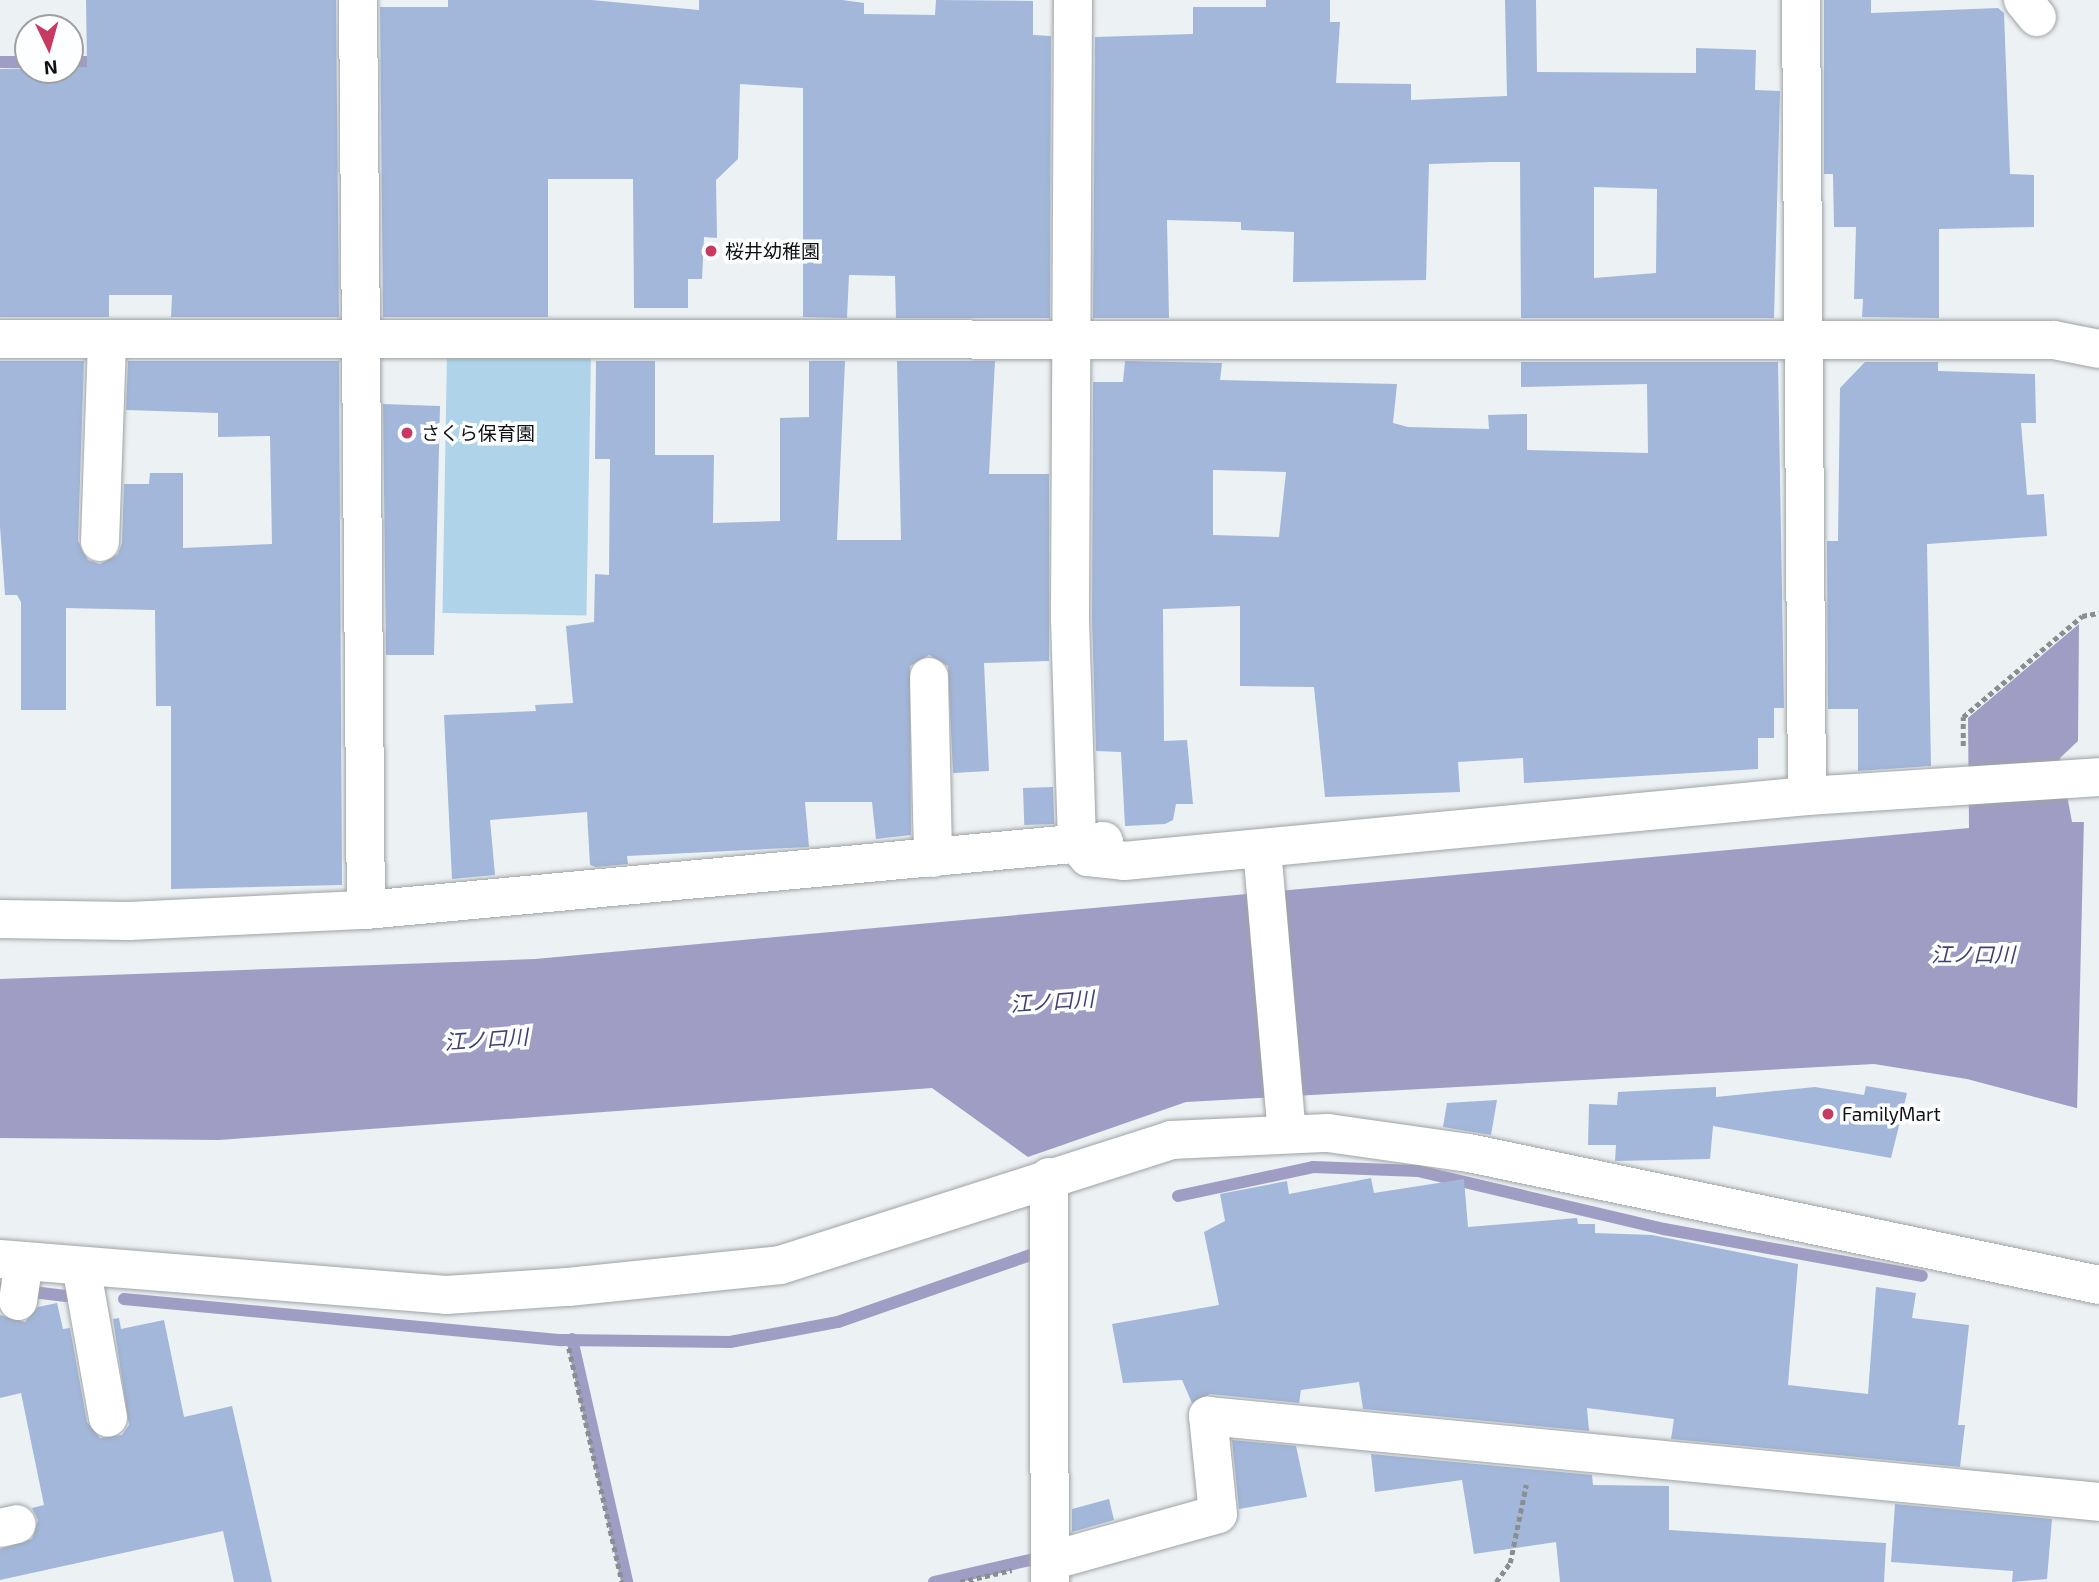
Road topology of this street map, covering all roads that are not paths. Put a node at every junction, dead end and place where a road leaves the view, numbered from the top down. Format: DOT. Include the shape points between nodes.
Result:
graph roads {
  1 [pos="358,0"];
  2 [pos="1073,0"];
  3 [pos="1801,0"];
  4 [pos="1073,338"];
  5 [pos="0,339"];
  6 [pos="107,339"];
  7 [pos="360,339"];
  8 [pos="1803,340"];
  9 [pos="2099,349"];
  10 [pos="100,542"];
  11 [pos="929,677"];
  12 [pos="2085,778"];
  13 [pos="1807,788"];
  14 [pos="1077,844"];
  15 [pos="933,858"];
  16 [pos="1264,862"];
  17 [pos="366,910"];
  18 [pos="0,919"];
  19 [pos="1285,1118"];
  20 [pos="1049,1177"];
  21 [pos="12,1260"];
  22 [pos="81,1266"];
  23 [pos="2099,1285"];
  24 [pos="18,1301"];
  25 [pos="108,1418"];
  26 [pos="2099,1502"];
  27 [pos="1050,1571"];
  1 -- 7 [label="street"];
  2 -- 4 [label="street"];
  3 -- 8 [label="street"];
  4 -- 7 [label="street"];
  4 -- 8 [label="street"];
  4 -- 14 [label="street" via="1070,620"];
  5 -- 6 [label="street"];
  6 -- 7 [label="street"];
  6 -- 10 [label="street"];
  7 -- 17 [label="street"];
  8 -- 9 [label="street" via="2054,340"];
  8 -- 13 [label="street"];
  11 -- 15 [label="street"];
  12 -- 13 [label="street" via="1963,786"];
  13 -- 14 [label="street"];
  13 -- 16 [label="street"];
  14 -- 15 [label="street"];
  14 -- 16 [label="street" via="1088,857 1124,861"];
  15 -- 17 [label="street"];
  16 -- 19 [label="street"];
  17 -- 18 [label="street" via="129,921"];
  19 -- 20 [label="street" via="1171,1140"];
  19 -- 23 [label="street"];
  20 -- 22 [label="street" via="780,1265 568,1287 446,1295"];
  20 -- 27 [label="street"];
  21 -- 22 [label="street"];
  21 -- 24 [label="street"];
  22 -- 25 [label="street"];
  26 -- 27 [label="street" via="1208,1416 1217,1514"];
}
